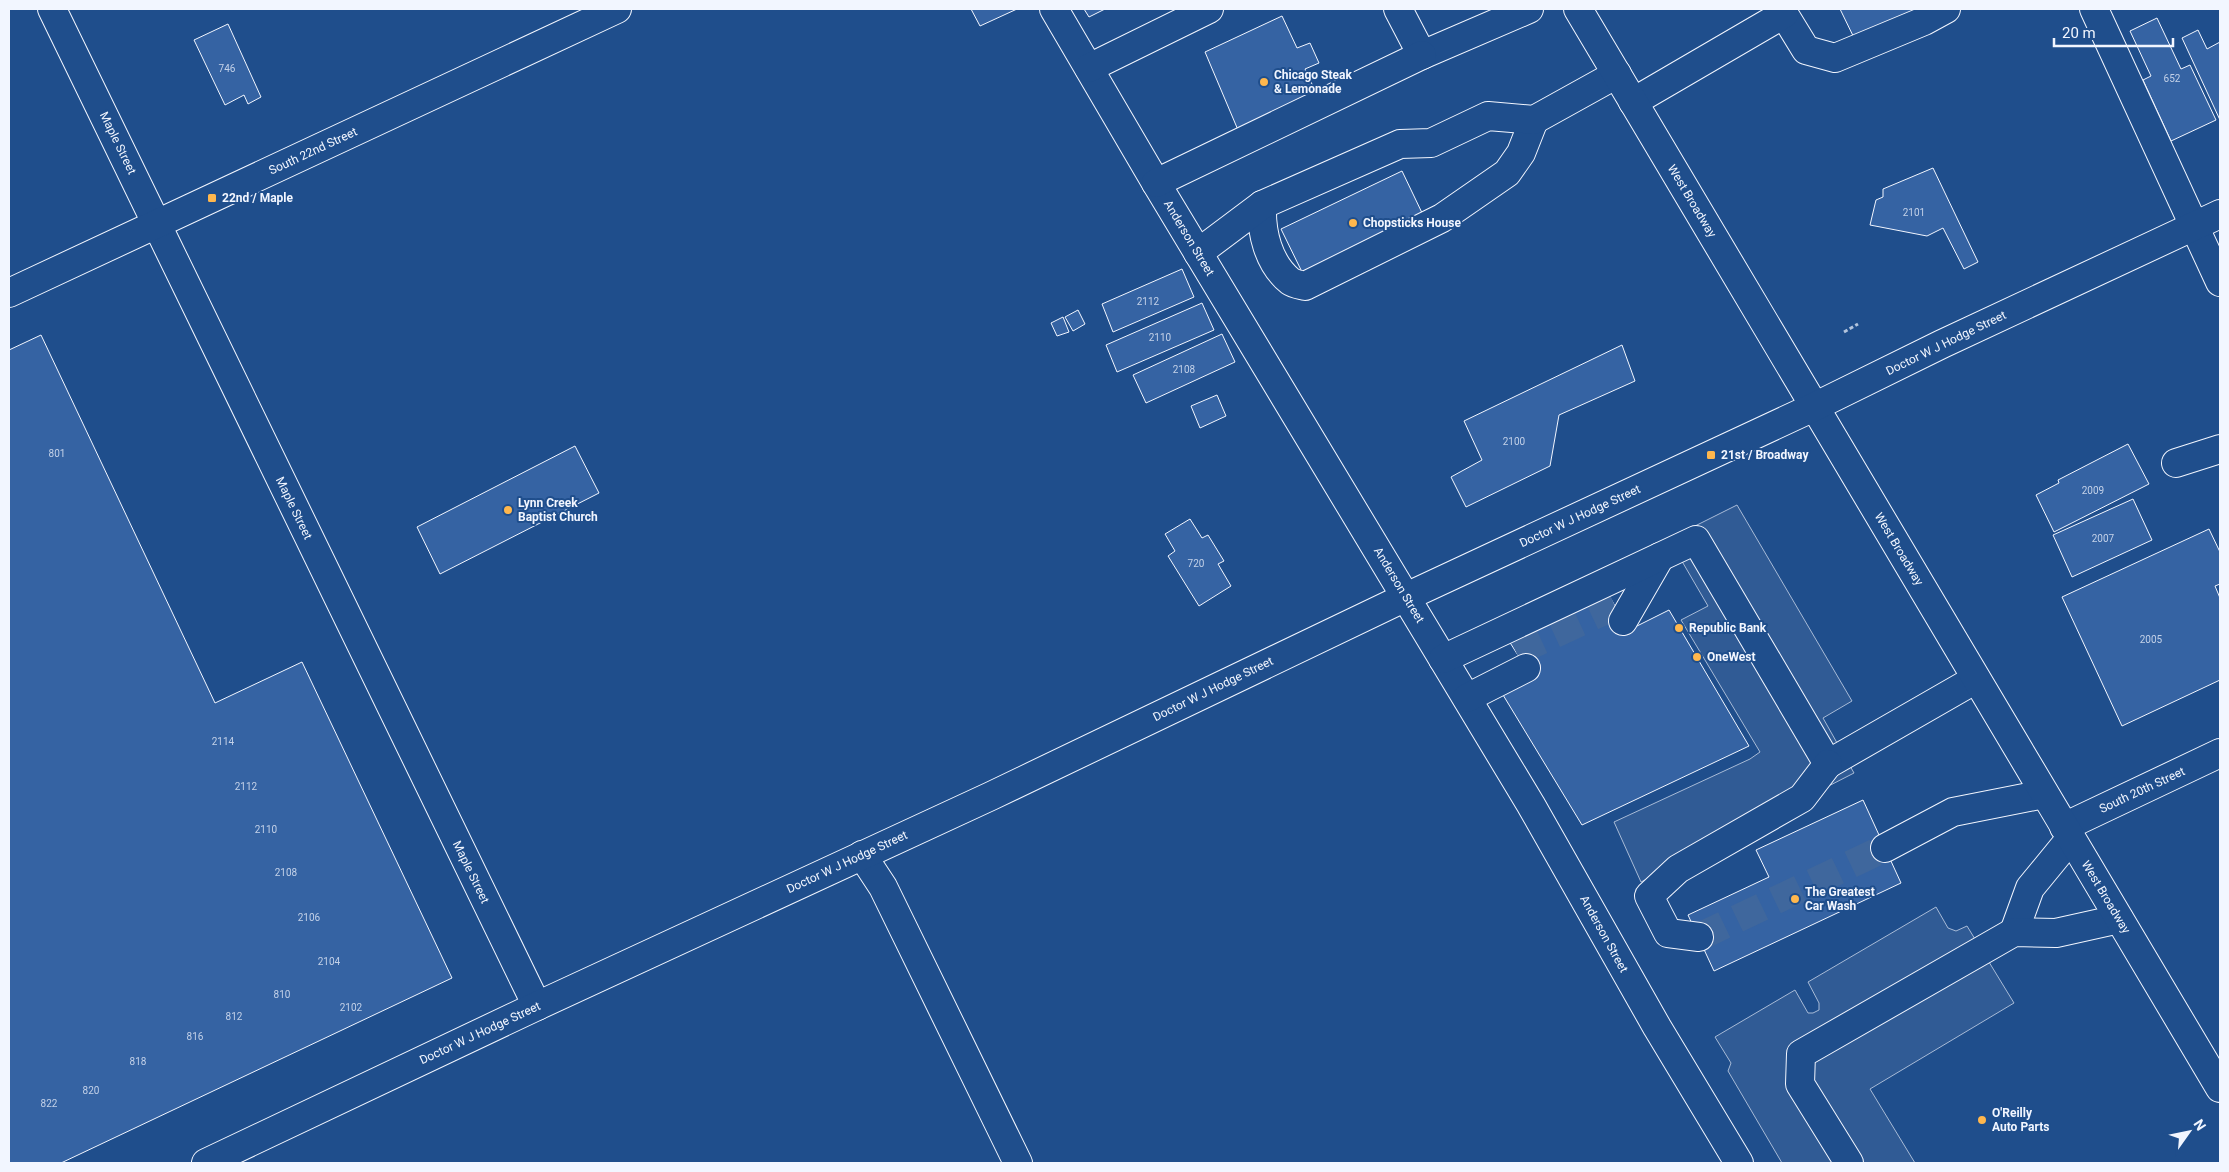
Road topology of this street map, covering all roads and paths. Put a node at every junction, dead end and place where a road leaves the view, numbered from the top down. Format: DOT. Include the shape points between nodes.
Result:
graph roads {
  1 [pos="52,9"];
  2 [pos="617,9"];
  3 [pos="1054,9"];
  4 [pos="1209,9"];
  5 [pos="1398,9"];
  6 [pos="1528,9"];
  7 [pos="1578,9"];
  8 [pos="1946,9"];
  9 [pos="2094,9"];
  10 [pos="1782,11"];
  11 [pos="1422,55"];
  12 [pos="1089,68"];
  13 [pos="1617,74"];
  14 [pos="1633,102"];
  15 [pos="1534,120"];
  16 [pos="1156,183"];
  17 [pos="1262,205"];
  18 [pos="2220,214"];
  19 [pos="157,224"];
  20 [pos="2193,227"];
  21 [pos="1198,253"];
  22 [pos="2220,282"];
  23 [pos="9,294"];
  24 [pos="1858,324"];
  25 [pos="1844,332"];
  26 [pos="1814,407"];
  27 [pos="2220,448"];
  28 [pos="2176,464"];
  29 [pos="1660,557"];
  30 [pos="1406,597"];
  31 [pos="1619,613"];
  32 [pos="1443,659"];
  33 [pos="1521,660"];
  34 [pos="1976,679"];
  35 [pos="1462,690"];
  36 [pos="2220,753"];
  37 [pos="1828,764"];
  38 [pos="2044,794"];
  39 [pos="2067,833"];
  40 [pos="1885,848"];
  41 [pos="862,856"];
  42 [pos="2119,919"];
  43 [pos="2014,932"];
  44 [pos="1699,937"];
  45 [pos="536,1006"];
  46 [pos="2220,1088"];
  47 [pos="206,1163"];
  48 [pos="1018,1163"];
  49 [pos="1739,1163"];
  50 [pos="1848,1163"];
  1 -- 19 [label="main road, Maple Street"];
  2 -- 19 [label="main road, South 22nd Street"];
  3 -- 12 [label="main road, Anderson Street"];
  4 -- 12 [label="main road"];
  5 -- 11 [label="main road"];
  6 -- 11 [label="main road"];
  7 -- 13 [label="main road, West Broadway"];
  8 -- 10 [label="main road" via="1835,58 1806,50"];
  9 -- 20 [label="main road"];
  10 -- 14 [label="main road"];
  11 -- 16 [label="main road"];
  12 -- 16 [label="main road, Anderson Street"];
  13 -- 14 [label="main road, West Broadway"];
  13 -- 15 [label="main road"];
  14 -- 26 [label="main road, West Broadway"];
  15 -- 17 [label="main road" via="1488,116 1431,144 1400,144"];
  15 -- 17 [label="main road" via="1521,153 1507,173 1442,218 1305,286 1291,282 1276,265 1265,241"];
  16 -- 21 [label="main road, Anderson Street"];
  17 -- 21 [label="main road"];
  18 -- 20 [label="main road, Doctor W J Hodge Street"];
  19 -- 23 [label="main road, South 22nd Street"];
  19 -- 45 [label="main road, Maple Street"];
  20 -- 22 [label="main road"];
  20 -- 26 [label="main road, Doctor W J Hodge Street"];
  21 -- 30 [label="main road, Anderson Street"];
  24 -- 25 [label="path"];
  26 -- 30 [label="main road, Doctor W J Hodge Street"];
  26 -- 34 [label="main road, West Broadway"];
  27 -- 28 [label="main road"];
  29 -- 31 [label="main road"];
  29 -- 32 [label="main road"];
  29 -- 37 [label="main road" via="1696,540"];
  30 -- 32 [label="main road, Anderson Street"];
  30 -- 41 [label="main road, Doctor W J Hodge Street"];
  32 -- 35 [label="main road, Anderson Street"];
  33 -- 35 [label="main road"];
  34 -- 37 [label="main road"];
  34 -- 38 [label="main road, West Broadway"];
  35 -- 49 [label="main road, Anderson Street" via="1656,1028"];
  36 -- 39 [label="main road, South 20th Street"];
  37 -- 44 [label="main road" via="1802,798 1678,869 1649,896 1668,932"];
  38 -- 39 [label="main road, West Broadway"];
  38 -- 40 [label="main road" via="1953,812"];
  39 -- 42 [label="main road, West Broadway"];
  39 -- 43 [label="main road" via="2030,888"];
  41 -- 45 [label="main road, Doctor W J Hodge Street"];
  41 -- 48 [label="main road" via="883,887"];
  42 -- 43 [label="main road" via="2056,933"];
  42 -- 46 [label="main road, West Broadway"];
  43 -- 50 [label="main road" via="1800,1054 1800,1084"];
  45 -- 47 [label="main road, Doctor W J Hodge Street"];
}
